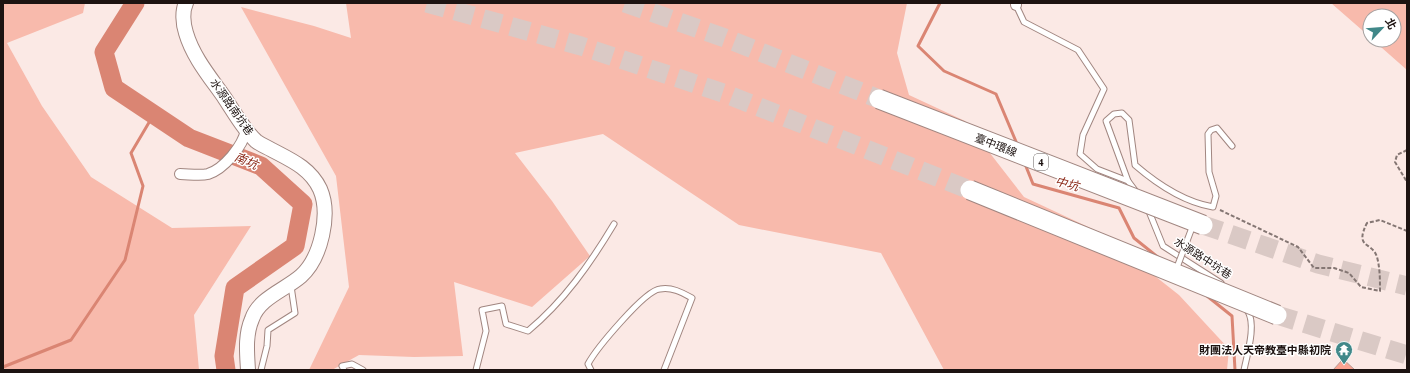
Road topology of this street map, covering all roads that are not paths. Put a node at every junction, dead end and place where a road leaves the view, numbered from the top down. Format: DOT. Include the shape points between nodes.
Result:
graph roads {
  1 [pos="186,3"];
  2 [pos="1016,4"];
  3 [pos="879,99"];
  4 [pos="245,134"];
  5 [pos="1232,146"];
  6 [pos="180,174"];
  7 [pos="1128,181"];
  8 [pos="970,190"];
  9 [pos="614,224"];
  10 [pos="1198,224"];
  11 [pos="1174,273"];
  12 [pos="290,283"];
  13 [pos="1277,315"];
  14 [pos="248,370"];
  15 [pos="261,370"];
  16 [pos="344,370"];
  17 [pos="364,370"];
  18 [pos="476,370"];
  19 [pos="591,370"];
  20 [pos="664,370"];
  21 [pos="1244,370"];
  1 -- 4 [label="street, 水源路南坑巷" via="186,32 196,56"];
  2 -- 7 [label="lane" via="1024,22 1078,50 1104,89 1083,135 1080,154 1097,169"];
  3 -- 10 [label="highway, 臺中環線 / 4, bridge"];
  4 -- 6 [label="street" via="224,164 208,174"];
  4 -- 12 [label="street, 水源路南坑巷" via="305,168 320,189 325,220 322,236 314,258 301,276"];
  5 -- 7 [label="lane" via="1217,128 1208,134 1209,172 1216,196 1213,207 1200,204 1156,183 1135,165 1129,120 1122,113 1114,114 1106,122"];
  7 -- 21 [label="lane, 水源路中坑巷" via="1147,206 1163,246 1233,291 1250,314 1251,337"];
  8 -- 11 [label="highway, bridge"];
  9 -- 18 [label="lane" via="590,265 550,313 528,331 506,324 502,306 482,310 486,332"];
  10 -- 11 [label="lane, bridge"];
  11 -- 13 [label="highway, bridge"];
  12 -- 14 [label="street, 水源路南坑巷" via="260,305 252,319 247,341"];
  12 -- 15 [label="lane" via="295,313 268,330"];
  16 -- 17 [label="lane" via="342,366 352,364"];
  19 -- 20 [label="lane" via="588,364 595,351 645,296 658,289 674,289 692,298"];
}
